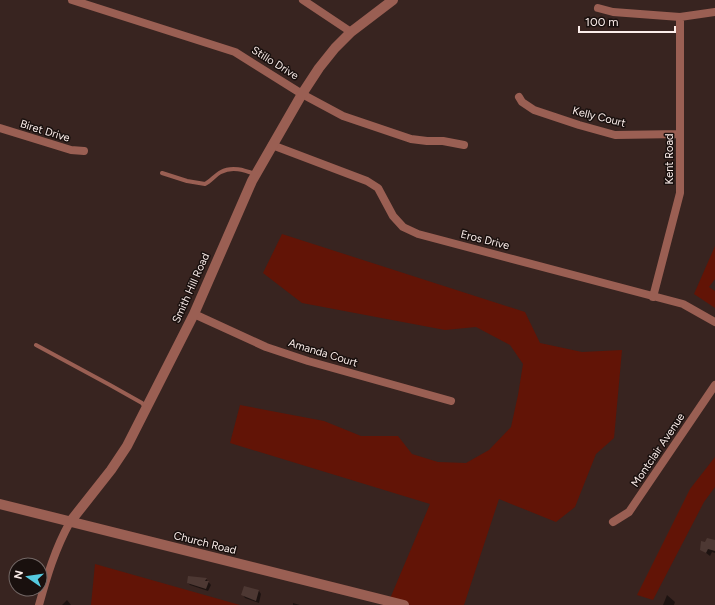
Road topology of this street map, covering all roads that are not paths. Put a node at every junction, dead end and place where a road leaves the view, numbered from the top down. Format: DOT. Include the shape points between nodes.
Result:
graph roads {
  1 [pos="72,0"];
  2 [pos="303,0"];
  3 [pos="393,0"];
  4 [pos="598,8"];
  5 [pos="715,12"];
  6 [pos="680,17"];
  7 [pos="351,32"];
  8 [pos="302,94"];
  9 [pos="519,97"];
  10 [pos="0,128"];
  11 [pos="680,134"];
  12 [pos="272,145"];
  13 [pos="464,145"];
  14 [pos="84,152"];
  15 [pos="162,173"];
  16 [pos="256,174"];
  17 [pos="653,297"];
  18 [pos="194,314"];
  19 [pos="715,322"];
  20 [pos="36,345"];
  21 [pos="715,385"];
  22 [pos="451,401"];
  23 [pos="147,409"];
  24 [pos="0,504"];
  25 [pos="70,522"];
  26 [pos="613,522"];
  27 [pos="388,603"];
  28 [pos="39,605"];
  29 [pos="404,605"];
  1 -- 8 [label="street, Stillo Drive" via="235,52"];
  2 -- 7 [label="street"];
  3 -- 7 [label="street, Smith Hill Road"];
  4 -- 6 [label="street" via="613,12"];
  5 -- 6 [label="street"];
  6 -- 11 [label="street, Kent Road"];
  7 -- 8 [label="street, Smith Hill Road" via="319,68"];
  8 -- 12 [label="street, Smith Hill Road"];
  8 -- 13 [label="street, Stillo Drive" via="343,116 411,139"];
  9 -- 11 [label="street, Kelly Court" via="534,110 615,135"];
  10 -- 14 [label="street, Biret Drive"];
  11 -- 17 [label="street, Kent Road" via="680,193"];
  12 -- 16 [label="street, Smith Hill Road"];
  12 -- 17 [label="street, Eros Drive" via="367,181 378,188 393,216 403,227 418,234"];
  15 -- 16 [label="lane" via="205,184 228,170 243,170"];
  16 -- 18 [label="street, Smith Hill Road"];
  17 -- 19 [label="street, Eros Drive" via="683,304"];
  18 -- 22 [label="street, Amanda Court" via="266,347"];
  18 -- 23 [label="street, Smith Hill Road"];
  20 -- 23 [label="lane" via="142,403"];
  21 -- 26 [label="street, Montclair Avenue" via="628,512"];
  23 -- 25 [label="street, Smith Hill Road" via="111,470"];
  24 -- 25 [label="street, Church Road"];
  25 -- 27 [label="street, Church Road"];
  25 -- 28 [label="street, Smith Hill Road" via="48,570"];
  27 -- 29 [label="street, Church Road"];
}
